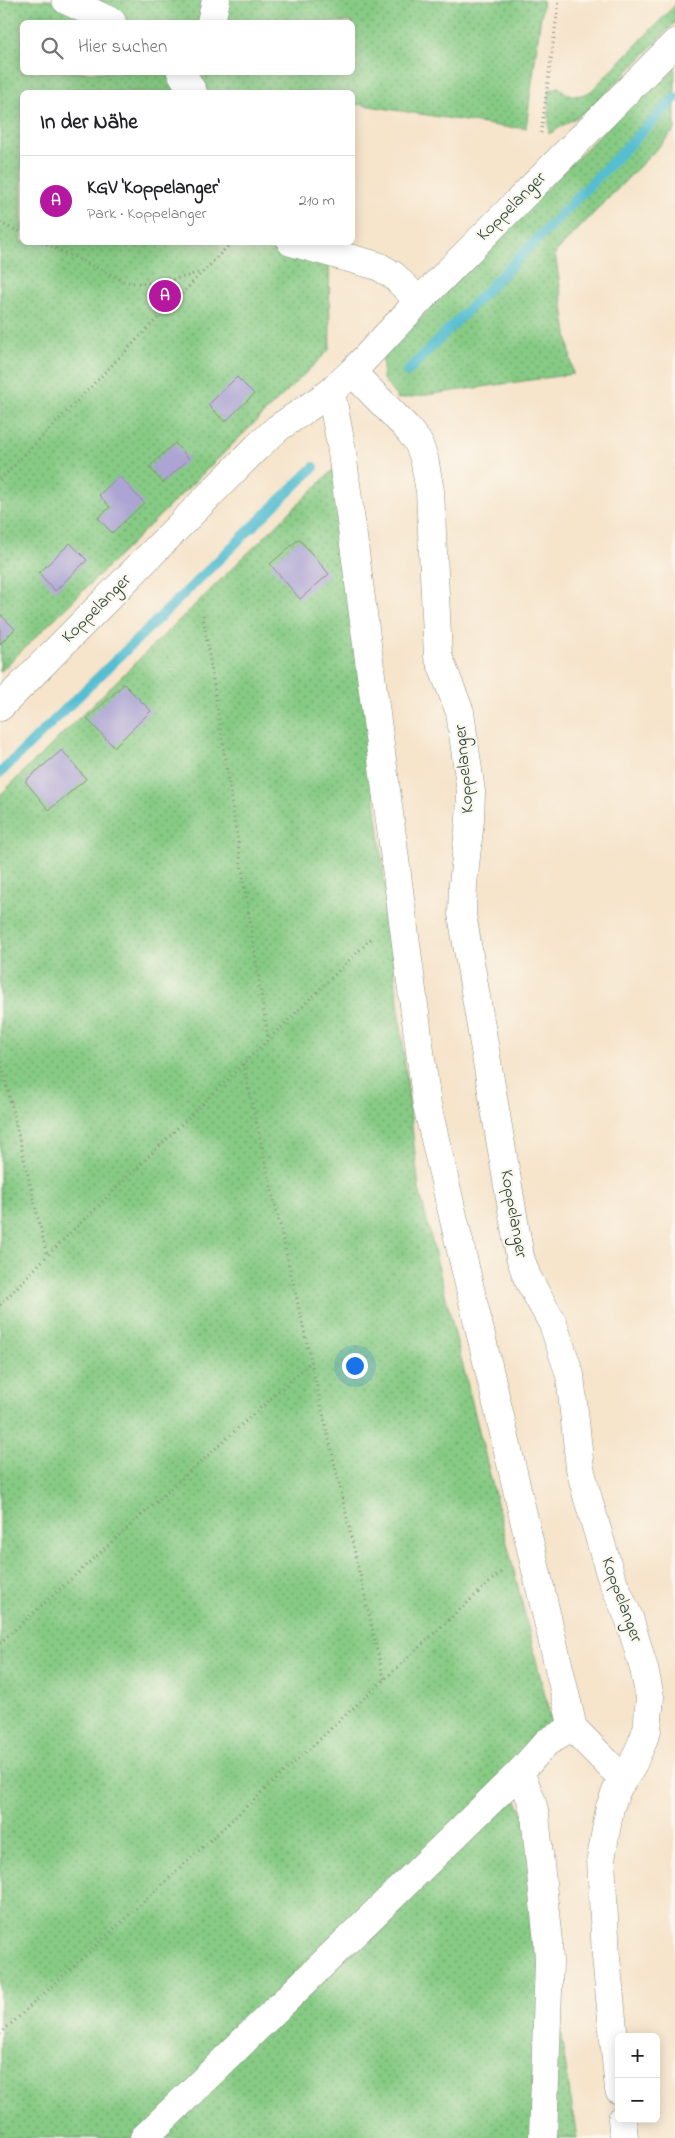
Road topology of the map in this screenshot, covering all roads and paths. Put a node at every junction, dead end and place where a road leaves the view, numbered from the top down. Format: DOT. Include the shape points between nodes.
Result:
graph roads {
  1 [pos="66,0"];
  2 [pos="216,0"];
  3 [pos="559,0"];
  4 [pos="108,20"];
  5 [pos="211,20"];
  6 [pos="675,43"];
  7 [pos="183,75"];
  8 [pos="199,75"];
  9 [pos="194,90"];
  10 [pos="196,90"];
  11 [pos="540,137"];
  12 [pos="0,223"];
  13 [pos="20,232"];
  14 [pos="48,245"];
  15 [pos="229,245"];
  16 [pos="302,245"];
  17 [pos="202,272"];
  18 [pos="419,300"];
  19 [pos="352,372"];
  20 [pos="331,392"];
  21 [pos="0,480"];
  22 [pos="202,615"];
  23 [pos="0,708"];
  24 [pos="404,932"];
  25 [pos="268,1039"];
  26 [pos="0,1057"];
  27 [pos="243,1064"];
  28 [pos="47,1256"];
  29 [pos="0,1305"];
  30 [pos="311,1363"];
  31 [pos="530,1546"];
  32 [pos="0,1642"];
  33 [pos="384,1680"];
  34 [pos="573,1728"];
  35 [pos="520,1772"];
  36 [pos="623,1779"];
  37 [pos="0,2034"];
  38 [pos="618,2078"];
  39 [pos="622,2123"];
  40 [pos="144,2138"];
  41 [pos="543,2138"];
  42 [pos="624,2138"];
  1 -- 4 [label="street"];
  2 -- 5 [label="street"];
  3 -- 11 [label="path"];
  6 -- 18 [label="street, Koppelanger"];
  7 -- 9 [label="street"];
  8 -- 10 [label="street"];
  12 -- 13 [label="path"];
  14 -- 17 [label="path" via="135,284 162,282"];
  15 -- 17 [label="path"];
  16 -- 18 [label="street" via="378,266 393,275"];
  17 -- 21 [label="path"];
  18 -- 19 [label="street, Koppelanger"];
  19 -- 20 [label="street, Koppelanger"];
  19 -- 36 [label="street, Koppelanger" via="413,436 421,449 428,474 438,656 460,712 471,792 462,914 520,1257 553,1324 570,1375 580,1468 606,1562 629,1618 650,1697 647,1730 637,1757"];
  20 -- 23 [label="street, Koppelanger" via="278,428 257,447"];
  20 -- 24 [label="street"];
  22 -- 25 [label="path"];
  24 -- 25 [label="path" via="372,938"];
  24 -- 31 [label="street" via="427,1105"];
  25 -- 27 [label="path"];
  26 -- 28 [label="path"];
  27 -- 28 [label="path"];
  27 -- 30 [label="path"];
  28 -- 29 [label="path"];
  30 -- 32 [label="path"];
  30 -- 33 [label="path"];
  31 -- 33 [label="path"];
  31 -- 34 [label="street"];
  33 -- 37 [label="path"];
  34 -- 35 [label="street" via="547,1742"];
  34 -- 36 [label="street"];
  35 -- 40 [label="street"];
  35 -- 41 [label="street" via="535,1815 549,1961"];
  36 -- 38 [label="street, Koppelanger" via="610,1807 602,1859 606,1957"];
  39 -- 42 [label="street"];
}
